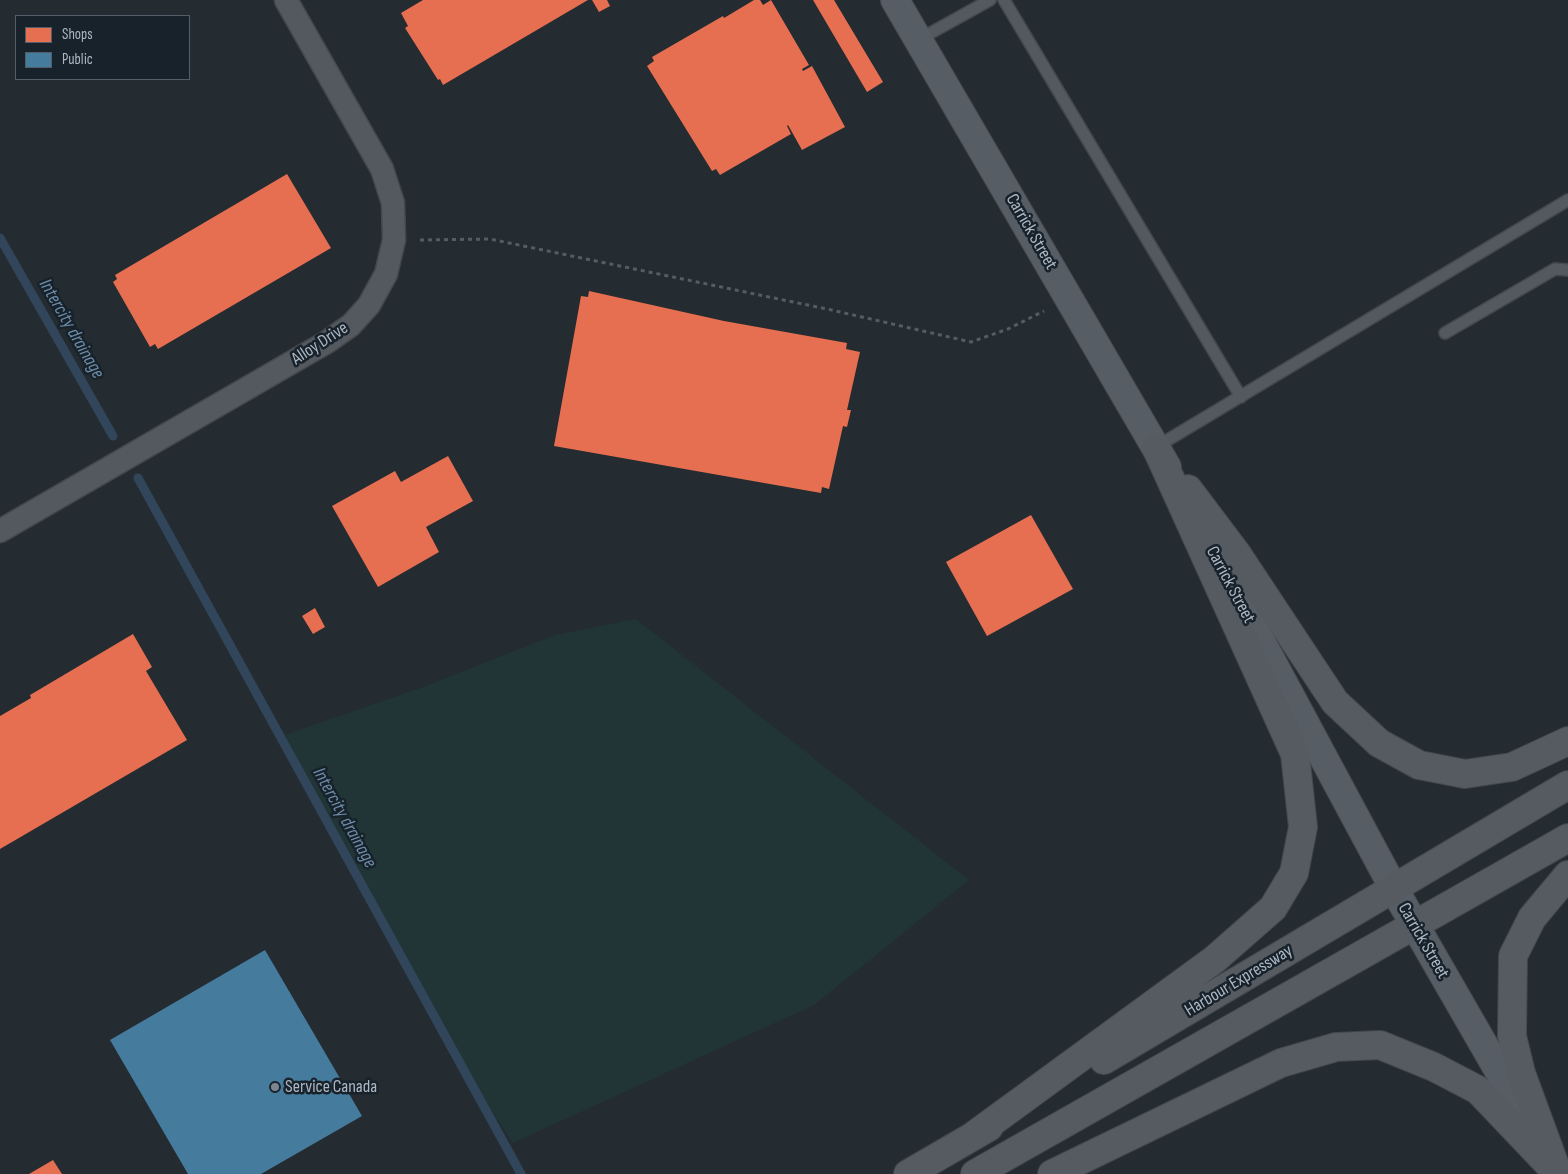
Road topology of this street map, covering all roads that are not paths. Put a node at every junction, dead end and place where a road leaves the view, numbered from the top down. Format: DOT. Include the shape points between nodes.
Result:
graph roads {
  1 [pos="286,0"];
  2 [pos="895,0"];
  3 [pos="990,0"];
  4 [pos="1004,0"];
  5 [pos="918,40"];
  6 [pos="1568,200"];
  7 [pos="1568,270"];
  8 [pos="1445,332"];
  9 [pos="1240,396"];
  10 [pos="1156,447"];
  11 [pos="0,531"];
  12 [pos="1568,741"];
  13 [pos="1568,786"];
  14 [pos="1568,838"];
  15 [pos="1568,875"];
  16 [pos="1394,889"];
  17 [pos="1415,925"];
  18 [pos="973,1136"];
  19 [pos="908,1174"];
  20 [pos="976,1174"];
  21 [pos="1052,1174"];
  22 [pos="1558,1174"];
  1 -- 11 [label="street, Alloy Drive" via="382,170 393,203 394,240 386,274 369,305 351,325 327,342"];
  2 -- 5 [label="street, Carrick Street"];
  3 -- 5 [label="lane"];
  4 -- 9 [label="lane"];
  5 -- 10 [label="street, Carrick Street"];
  6 -- 9 [label="lane"];
  7 -- 8 [label="lane" via="1554,270"];
  9 -- 10 [label="lane"];
  10 -- 12 [label="main road" via="1237,554 1335,702 1379,743 1419,765 1465,774 1512,767"];
  10 -- 16 [label="street, Carrick Street"];
  10 -- 18 [label="main road" via="1295,754 1303,827 1294,873 1273,908 1215,959"];
  13 -- 16 [label="main road, Harbour Expressway"];
  14 -- 17 [label="main road, Harbour Expressway"];
  15 -- 22 [label="main road" via="1532,918 1513,956 1512,1036 1521,1073"];
  16 -- 17 [label="street, Carrick Street"];
  16 -- 18 [label="main road, Harbour Expressway"];
  17 -- 20 [label="main road, Harbour Expressway"];
  17 -- 22 [label="street, Carrick Street"];
  18 -- 19 [label="main road, Harbour Expressway"];
  21 -- 22 [label="main road" via="1281,1063 1336,1047 1380,1045 1434,1067 1478,1090"];
}
